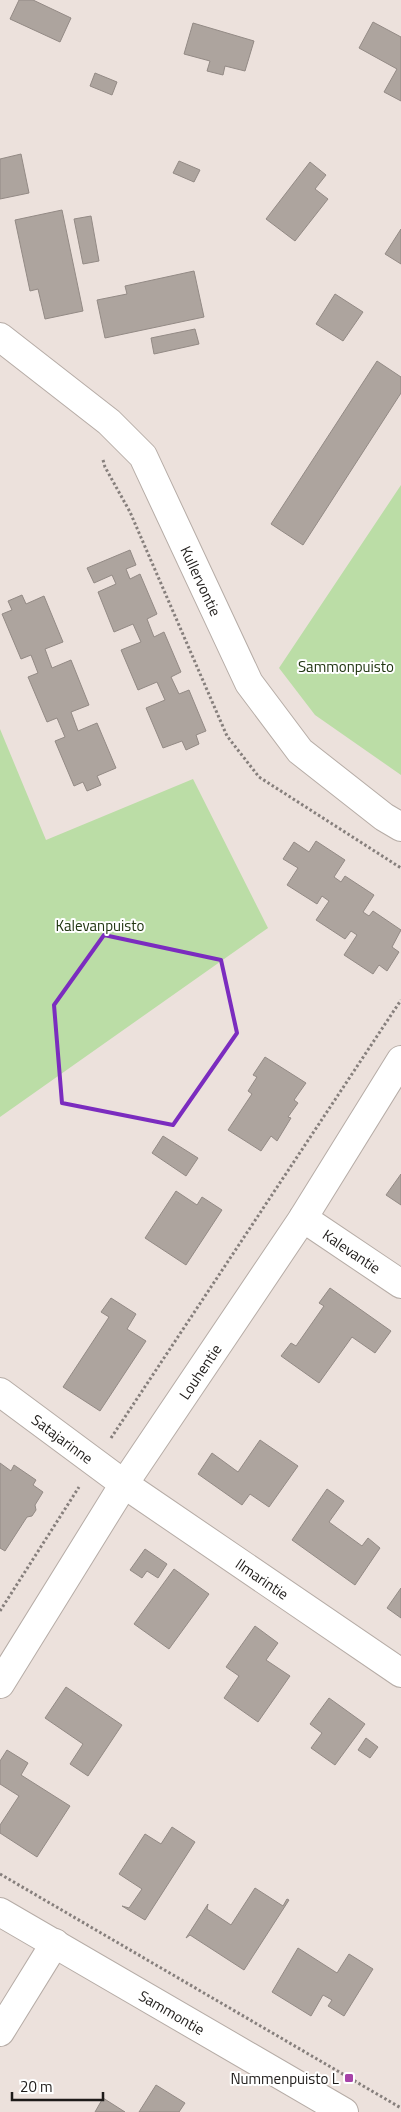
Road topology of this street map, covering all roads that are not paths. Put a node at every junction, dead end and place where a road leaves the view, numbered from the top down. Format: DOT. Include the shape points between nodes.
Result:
graph roads {
  1 [pos="0,337"];
  2 [pos="401,827"];
  3 [pos="401,1060"];
  4 [pos="303,1218"];
  5 [pos="401,1284"];
  6 [pos="0,1392"];
  7 [pos="124,1484"];
  8 [pos="401,1673"];
  9 [pos="0,1684"];
  10 [pos="0,1912"];
  11 [pos="55,1944"];
  12 [pos="0,2032"];
  13 [pos="344,2112"];
  1 -- 2 [label="street, Kullervontie" via="109,422 143,456 249,683 300,751"];
  3 -- 4 [label="street, Louhentie"];
  4 -- 5 [label="street, Kalevantie"];
  4 -- 7 [label="street, Louhentie"];
  6 -- 7 [label="street, Satajarinne"];
  7 -- 8 [label="street, Ilmarintie"];
  7 -- 9 [label="street, Louhentie"];
  10 -- 11 [label="street, Sammontie"];
  11 -- 12 [label="street"];
  11 -- 13 [label="street, Sammontie"];
}
